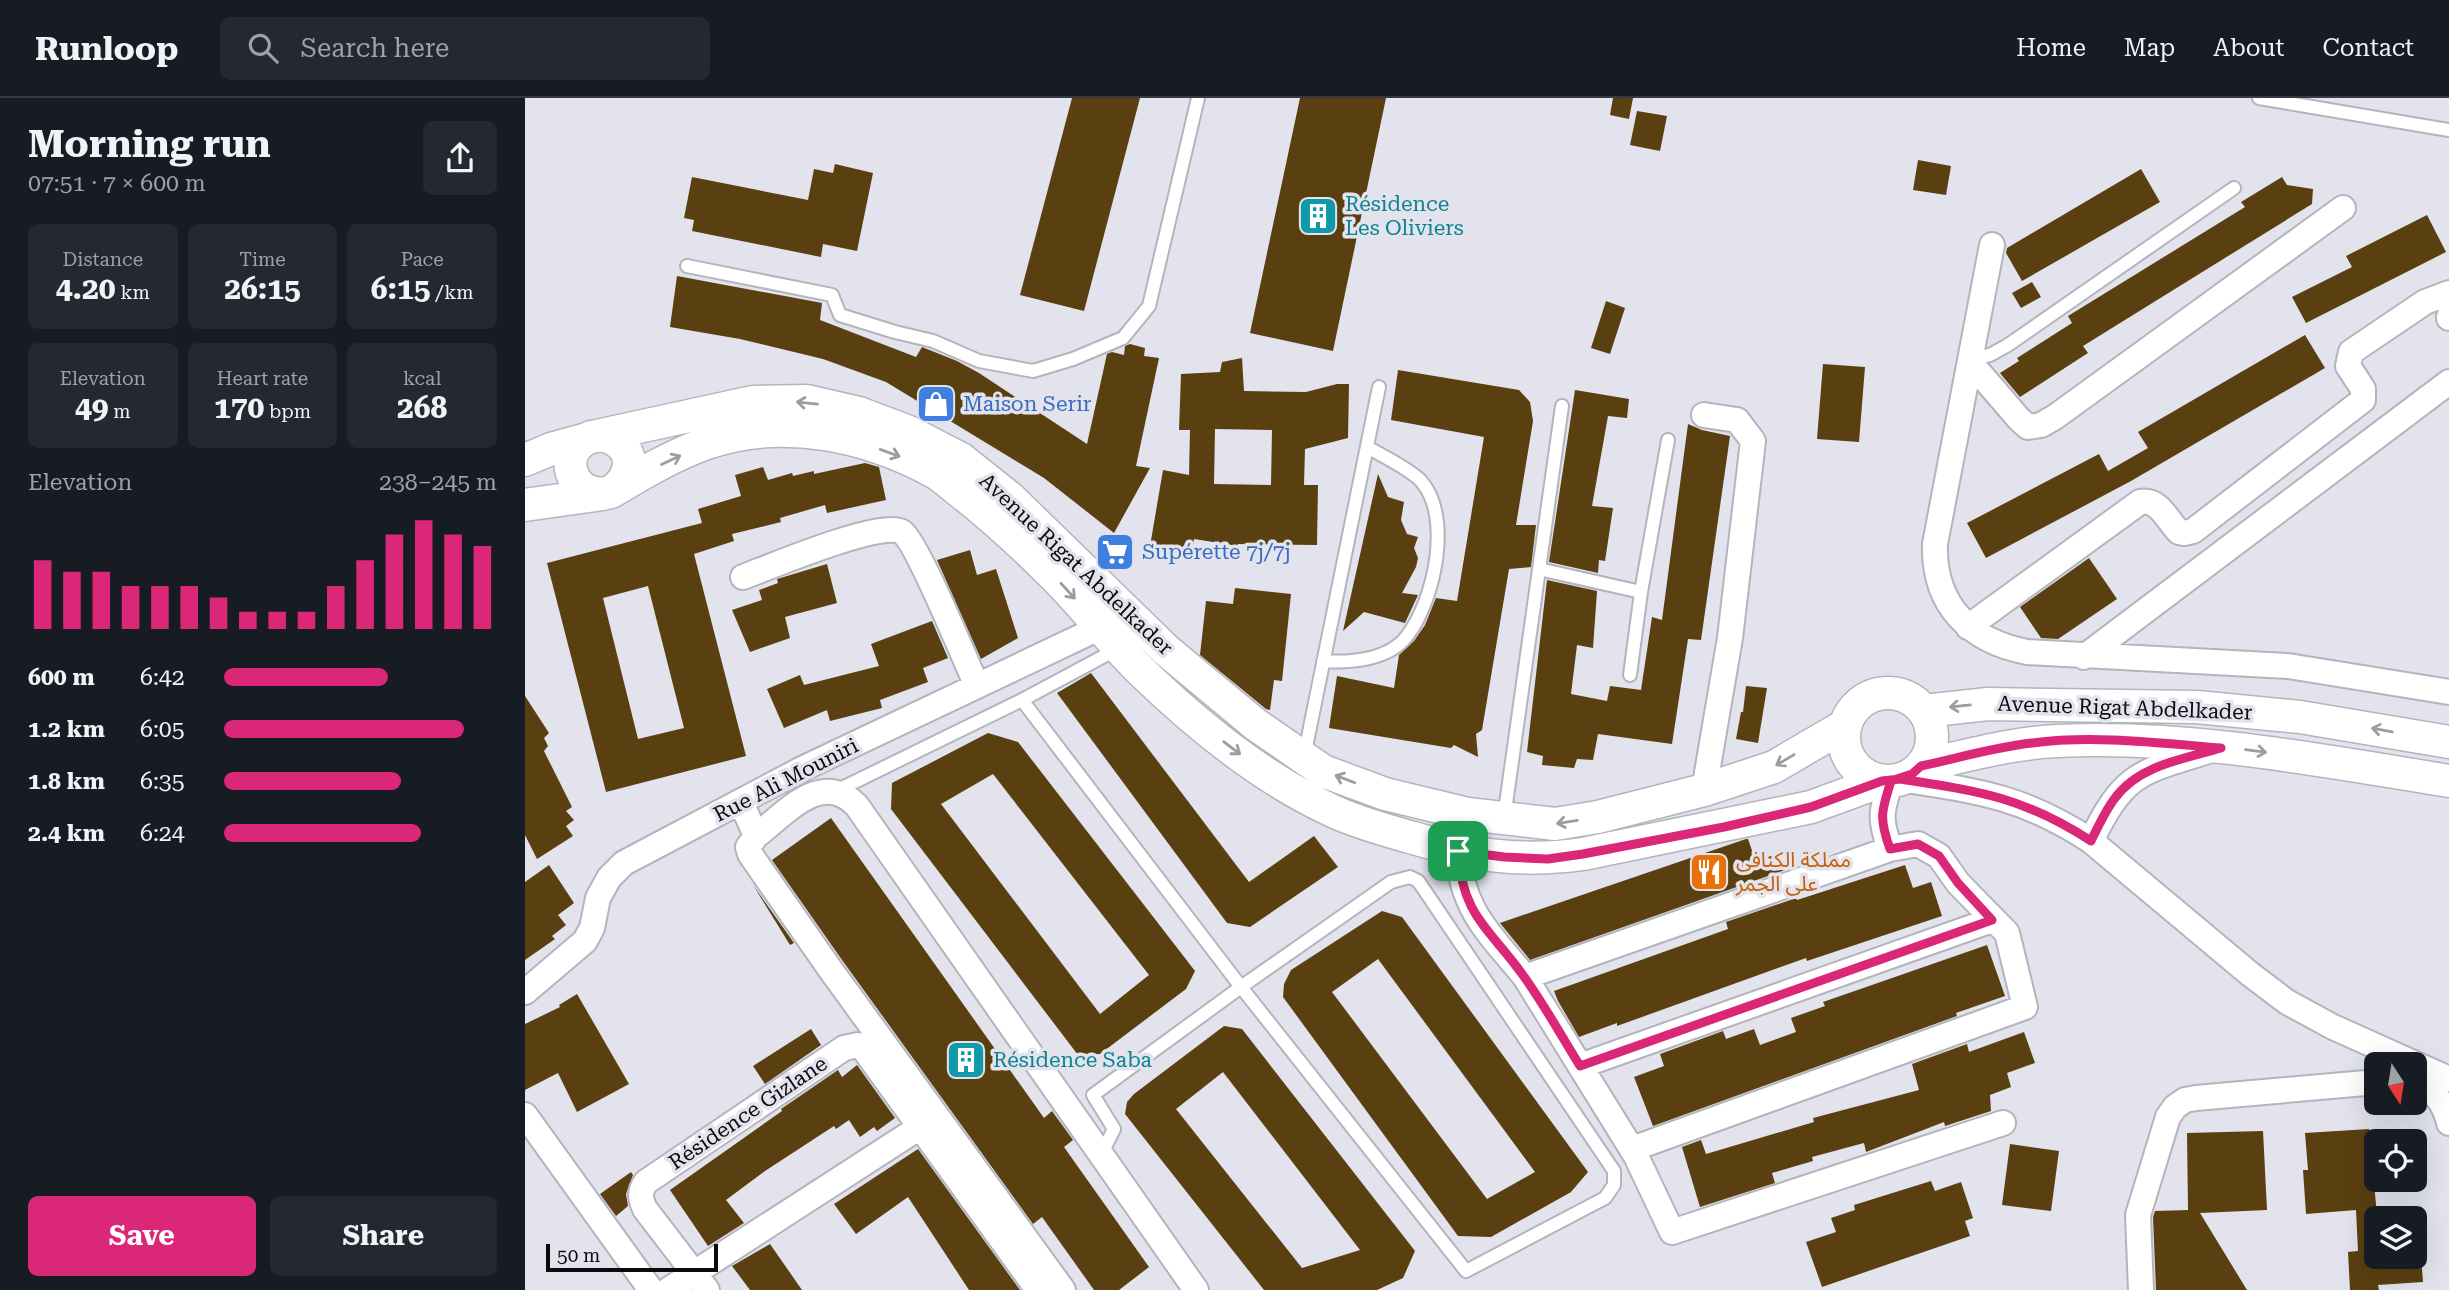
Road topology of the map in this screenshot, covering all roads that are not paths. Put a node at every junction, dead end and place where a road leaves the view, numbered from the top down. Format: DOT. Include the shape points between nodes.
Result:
graph roads {
  1 [pos="1198,98"];
  2 [pos="2259,98"];
  3 [pos="2449,130"];
  4 [pos="2234,188"];
  5 [pos="2343,208"];
  6 [pos="1992,246"];
  7 [pos="687,266"];
  8 [pos="2449,293"];
  9 [pos="1970,360"];
  10 [pos="2449,382"];
  11 [pos="1380,387"];
  12 [pos="1562,406"];
  13 [pos="1704,415"];
  14 [pos="591,438"];
  15 [pos="1668,440"];
  16 [pos="1367,447"];
  17 [pos="534,450"];
  18 [pos="608,493"];
  19 [pos="525,505"];
  20 [pos="1539,569"];
  21 [pos="743,576"];
  22 [pos="1641,593"];
  23 [pos="1968,627"];
  24 [pos="1110,637"];
  25 [pos="2084,657"];
  26 [pos="1324,661"];
  27 [pos="1630,675"];
  28 [pos="977,686"];
  29 [pos="2449,692"];
  30 [pos="1022,699"];
  31 [pos="1924,710"];
  32 [pos="1844,726"];
  33 [pos="2449,742"];
  34 [pos="2221,748"];
  35 [pos="1304,757"];
  36 [pos="1899,777"];
  37 [pos="2449,782"];
  38 [pos="1704,790"];
  39 [pos="835,792"];
  40 [pos="741,802"];
  41 [pos="1504,818"];
  42 [pos="756,836"];
  43 [pos="2091,841"];
  44 [pos="1890,849"];
  45 [pos="1458,851"];
  46 [pos="1992,920"];
  47 [pos="1525,977"];
  48 [pos="1241,987"];
  49 [pos="525,992"];
  50 [pos="1580,1066"];
  51 [pos="2449,1079"];
  52 [pos="2364,1083"];
  53 [pos="2427,1090"];
  54 [pos="525,1115"];
  55 [pos="2003,1123"];
  56 [pos="2449,1123"];
  57 [pos="920,1127"];
  58 [pos="1632,1149"];
  59 [pos="1101,1155"];
  60 [pos="700,1281"];
  61 [pos="651,1290"];
  62 [pos="668,1290"];
  63 [pos="1038,1290"];
  64 [pos="1063,1290"];
  65 [pos="1196,1290"];
  66 [pos="2141,1290"];
  1 -- 7 [label="lane" via="1149,306 1123,338 1073,359 1033,371 979,361 933,341 840,315 832,295"];
  2 -- 3 [label="lane"];
  4 -- 9 [label="lane" via="2008,345"];
  5 -- 9 [label="street" via="2041,425 2028,427 2019,419"];
  6 -- 9 [label="street"];
  8 -- 23 [label="street" via="2425,302 2351,352 2348,366 2363,389 2363,400 2193,531 2179,531 2151,501 2140,502"];
  9 -- 23 [label="street" via="1935,559 1949,603"];
  10 -- 25 [label="street"];
  11 -- 16 [label="lane"];
  12 -- 20 [label="lane"];
  13 -- 38 [label="street" via="1737,420 1753,441 1730,638"];
  14 -- 17 [label="street, Avenue Rigat Abdelkader"];
  14 -- 18 [label="street" via="572,454 572,475 585,490"];
  14 -- 18 [label="street" via="616,440 628,457 627,477"];
  35 -- 14 [label="street, Avenue Rigat Abdelkader, one-way" via="1255,724 1166,650 1010,498 961,459 909,432 859,413 807,401 753,402"];
  15 -- 22 [label="lane"];
  16 -- 26 [label="lane"];
  16 -- 26 [label="lane" via="1421,480 1436,507 1438,548 1425,601 1406,638 1379,656 1346,663"];
  18 -- 19 [label="street"];
  18 -- 24 [label="street, one-way" via="707,443 789,430 838,435 896,454 938,475 986,513"];
  20 -- 22 [label="lane"];
  20 -- 41 [label="lane"];
  21 -- 28 [label="street" via="870,532 902,532"];
  22 -- 27 [label="lane"];
  23 -- 25 [label="street" via="2006,648"];
  24 -- 28 [label="street, Rue Ali Mouniri"];
  24 -- 30 [label="lane"];
  24 -- 45 [label="street, one-way" via="1193,719 1275,780 1335,813"];
  25 -- 29 [label="street" via="2288,666"];
  26 -- 35 [label="lane"];
  28 -- 40 [label="street, Rue Ali Mouniri"];
  30 -- 39 [label="lane"];
  30 -- 48 [label="lane"];
  31 -- 32 [label="street" via="1904,695 1879,693 1857,704"];
  33 -- 31 [label="street, Avenue Rigat Abdelkader, one-way" via="2300,717 2197,707 1988,704"];
  31 -- 36 [label="street" via="1932,745"];
  32 -- 36 [label="street" via="1844,747 1854,766 1872,778"];
  32 -- 38 [label="street, Avenue Rigat Abdelkader, one-way" via="1774,767"];
  34 -- 36 [label="street" via="2057,741 2009,746"];
  34 -- 37 [label="street, one-way"];
  34 -- 43 [label="street" via="2139,775 2116,797"];
  41 -- 35 [label="street, Avenue Rigat Abdelkader, one-way" via="1385,794 1323,771"];
  36 -- 43 [label="street" via="2001,796 2043,813"];
  36 -- 44 [label="street" via="1883,806 1881,823"];
  36 -- 45 [label="street" via="1811,807 1583,854 1548,859"];
  38 -- 41 [label="street, Avenue Rigat Abdelkader, one-way" via="1555,824"];
  39 -- 42 [label="street" via="809,795"];
  39 -- 59 [label="street" via="847,795 857,806"];
  40 -- 42 [label="street"];
  40 -- 49 [label="street, Rue Ali Mouniri" via="624,863 598,898 585,941"];
  42 -- 64 [label="street" via="748,847 750,854"];
  43 -- 51 [label="street" via="2287,1002"];
  44 -- 46 [label="street" via="1918,844 1939,856"];
  44 -- 47 [label="street"];
  45 -- 47 [label="street" via="1467,898 1477,919"];
  46 -- 50 [label="street"];
  46 -- 58 [label="street" via="2007,933 2025,1007"];
  47 -- 50 [label="street"];
  48 -- 48 [label="lane" via="1466,1271 1605,1198 1614,1185 1614,1171 1418,881 1409,877 1391,882"];
  48 -- 59 [label="lane" via="1093,1095 1114,1129"];
  50 -- 58 [label="street"];
  52 -- 66 [label="street" via="2196,1098 2175,1107 2163,1129 2138,1215"];
  53 -- 56 [label="street" via="2437,1096"];
  54 -- 61 [label="street"];
  55 -- 58 [label="street" via="1672,1232"];
  57 -- 60 [label="street"];
  57 -- 60 [label="street, Résidence Gizlane" via="858,1045 844,1048 646,1182 640,1194 645,1209"];
  57 -- 63 [label="street, Résidence Gizlane"];
  59 -- 65 [label="street"];
  60 -- 62 [label="street"];
}
